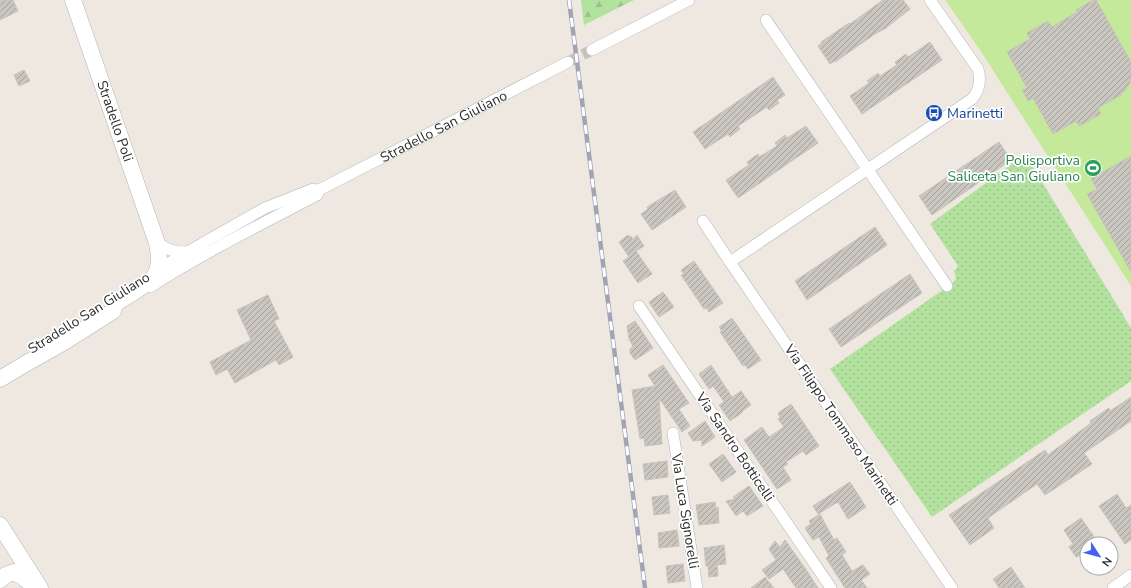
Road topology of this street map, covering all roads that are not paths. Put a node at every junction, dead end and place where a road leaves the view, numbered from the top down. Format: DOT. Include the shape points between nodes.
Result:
graph roads {
  1 [pos="73,0"];
  2 [pos="689,0"];
  3 [pos="930,0"];
  4 [pos="766,20"];
  5 [pos="592,50"];
  6 [pos="568,62"];
  7 [pos="868,169"];
  8 [pos="319,190"];
  9 [pos="703,221"];
  10 [pos="254,228"];
  11 [pos="210,238"];
  12 [pos="157,243"];
  13 [pos="188,252"];
  14 [pos="730,262"];
  15 [pos="157,270"];
  16 [pos="948,286"];
  17 [pos="638,306"];
  18 [pos="113,311"];
  19 [pos="0,366"];
  20 [pos="0,379"];
  21 [pos="673,433"];
  22 [pos="0,525"];
  23 [pos="1131,576"];
  24 [pos="0,580"];
  25 [pos="35,588"];
  26 [pos="40,588"];
  27 [pos="697,588"];
  28 [pos="831,588"];
  29 [pos="952,588"];
  30 [pos="1113,588"];
  1 -- 12 [label="street, Stradello Poli"];
  2 -- 5 [label="street"];
  3 -- 7 [label="street" via="978,69 980,77 977,93 972,99"];
  4 -- 7 [label="street"];
  6 -- 8 [label="street, Stradello San Giuliano"];
  7 -- 14 [label="street"];
  7 -- 16 [label="street"];
  8 -- 10 [label="street, Stradello San Giuliano" via="316,195"];
  8 -- 11 [label="street, Stradello San Giuliano" via="313,189 265,208"];
  9 -- 14 [label="street, Via Filippo Tommaso Marinetti"];
  10 -- 11 [label="street, Stradello San Giuliano" via="245,226 216,241"];
  10 -- 18 [label="street, Stradello San Giuliano" via="168,275"];
  11 -- 13 [label="street, Stradello San Giuliano"];
  12 -- 13 [label="street" via="177,252"];
  12 -- 15 [label="street, Stradello Poli"];
  13 -- 15 [label="street, Stradello San Giuliano"];
  14 -- 29 [label="street, Via Filippo Tommaso Marinetti"];
  15 -- 18 [label="street, Stradello San Giuliano" via="153,278 114,304"];
  15 -- 19 [label="street, Stradello San Giuliano" via="62,333"];
  17 -- 28 [label="street, Via Sandro Botticelli"];
  18 -- 20 [label="street, Stradello San Giuliano"];
  21 -- 27 [label="street, Via Luca Signorelli"];
  22 -- 26 [label="street"];
  23 -- 30 [label="street"];
  24 -- 25 [label="street" via="14,572"];
}
